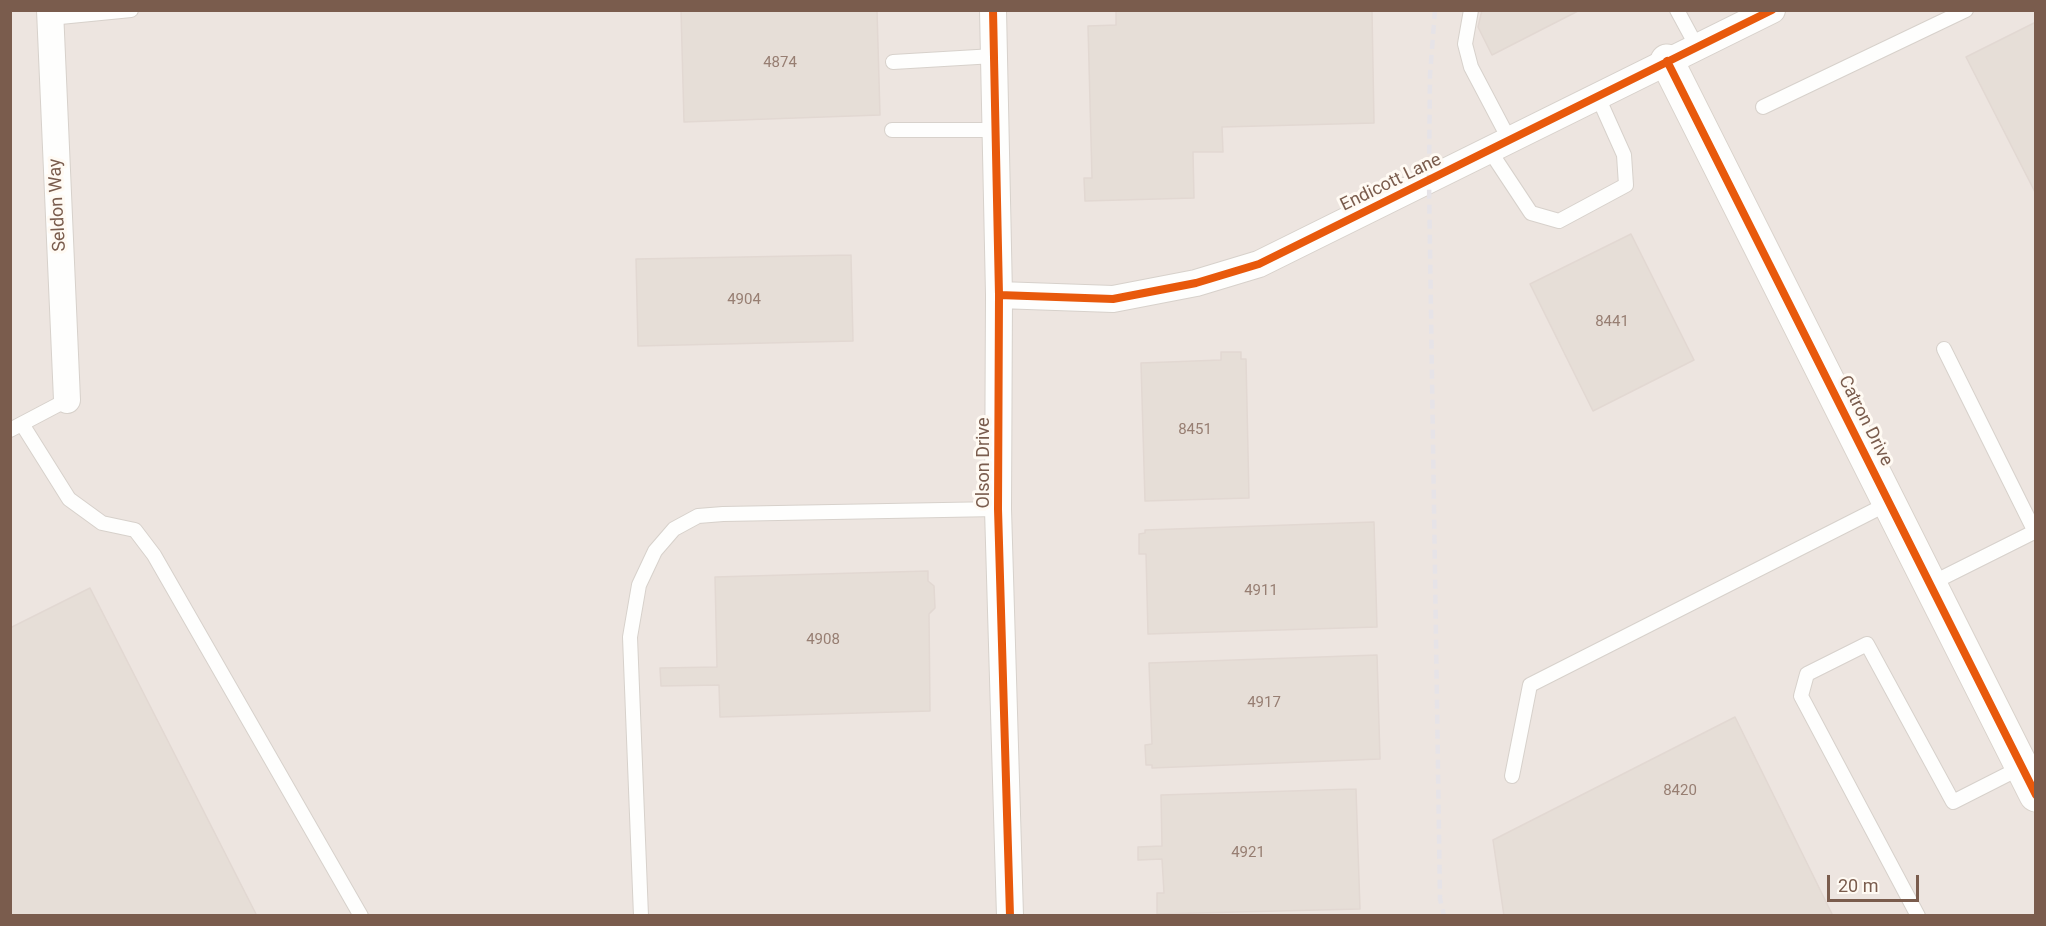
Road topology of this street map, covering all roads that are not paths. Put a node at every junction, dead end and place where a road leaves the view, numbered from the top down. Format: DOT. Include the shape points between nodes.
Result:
graph roads {
  1 [pos="993,10"];
  2 [pos="1471,10"];
  3 [pos="1677,10"];
  4 [pos="1772,10"];
  5 [pos="1966,10"];
  6 [pos="130,11"];
  7 [pos="50,14"];
  8 [pos="1697,47"];
  9 [pos="994,56"];
  10 [pos="1667,61"];
  11 [pos="893,62"];
  12 [pos="1598,97"];
  13 [pos="1763,107"];
  14 [pos="892,130"];
  15 [pos="995,130"];
  16 [pos="1500,146"];
  17 [pos="999,295"];
  18 [pos="1944,349"];
  19 [pos="67,400"];
  20 [pos="16,427"];
  21 [pos="1889,503"];
  22 [pos="998,509"];
  23 [pos="2035,532"];
  24 [pos="1930,584"];
  25 [pos="1512,776"];
  26 [pos="2029,781"];
  27 [pos="361,915"];
  28 [pos="641,915"];
  29 [pos="1010,915"];
  30 [pos="1918,915"];
  1 -- 9 [label="street, Olson Drive"];
  2 -- 16 [label="lane" via="1465,44"];
  3 -- 8 [label="lane"];
  4 -- 8 [label="street, Endicott Lane"];
  5 -- 13 [label="lane"];
  6 -- 7 [label="lane"];
  7 -- 19 [label="street, Seldon Way"];
  8 -- 10 [label="street, Endicott Lane"];
  9 -- 11 [label="lane"];
  9 -- 15 [label="street, Olson Drive"];
  10 -- 12 [label="street, Endicott Lane"];
  10 -- 21 [label="street, Catron Drive"];
  12 -- 16 [label="street, Endicott Lane"];
  12 -- 16 [label="lane" via="1623,155 1626,185 1559,221 1531,213"];
  14 -- 15 [label="lane"];
  15 -- 17 [label="street, Olson Drive"];
  16 -- 17 [label="street, Endicott Lane" via="1258,264 1207,280 1113,299"];
  17 -- 22 [label="street, Olson Drive"];
  18 -- 23 [label="lane"];
  19 -- 20 [label="lane"];
  20 -- 27 [label="lane" via="69,500 102,523 135,530 154,555"];
  21 -- 24 [label="street, Catron Drive"];
  21 -- 25 [label="lane" via="1530,685"];
  22 -- 28 [label="lane" via="723,513 699,516 674,529 655,551 639,585 630,637"];
  22 -- 29 [label="street, Olson Drive"];
  23 -- 24 [label="lane"];
  24 -- 26 [label="street, Catron Drive"];
  26 -- 30 [label="lane" via="1953,802 1867,644 1807,674 1801,696"];
}
